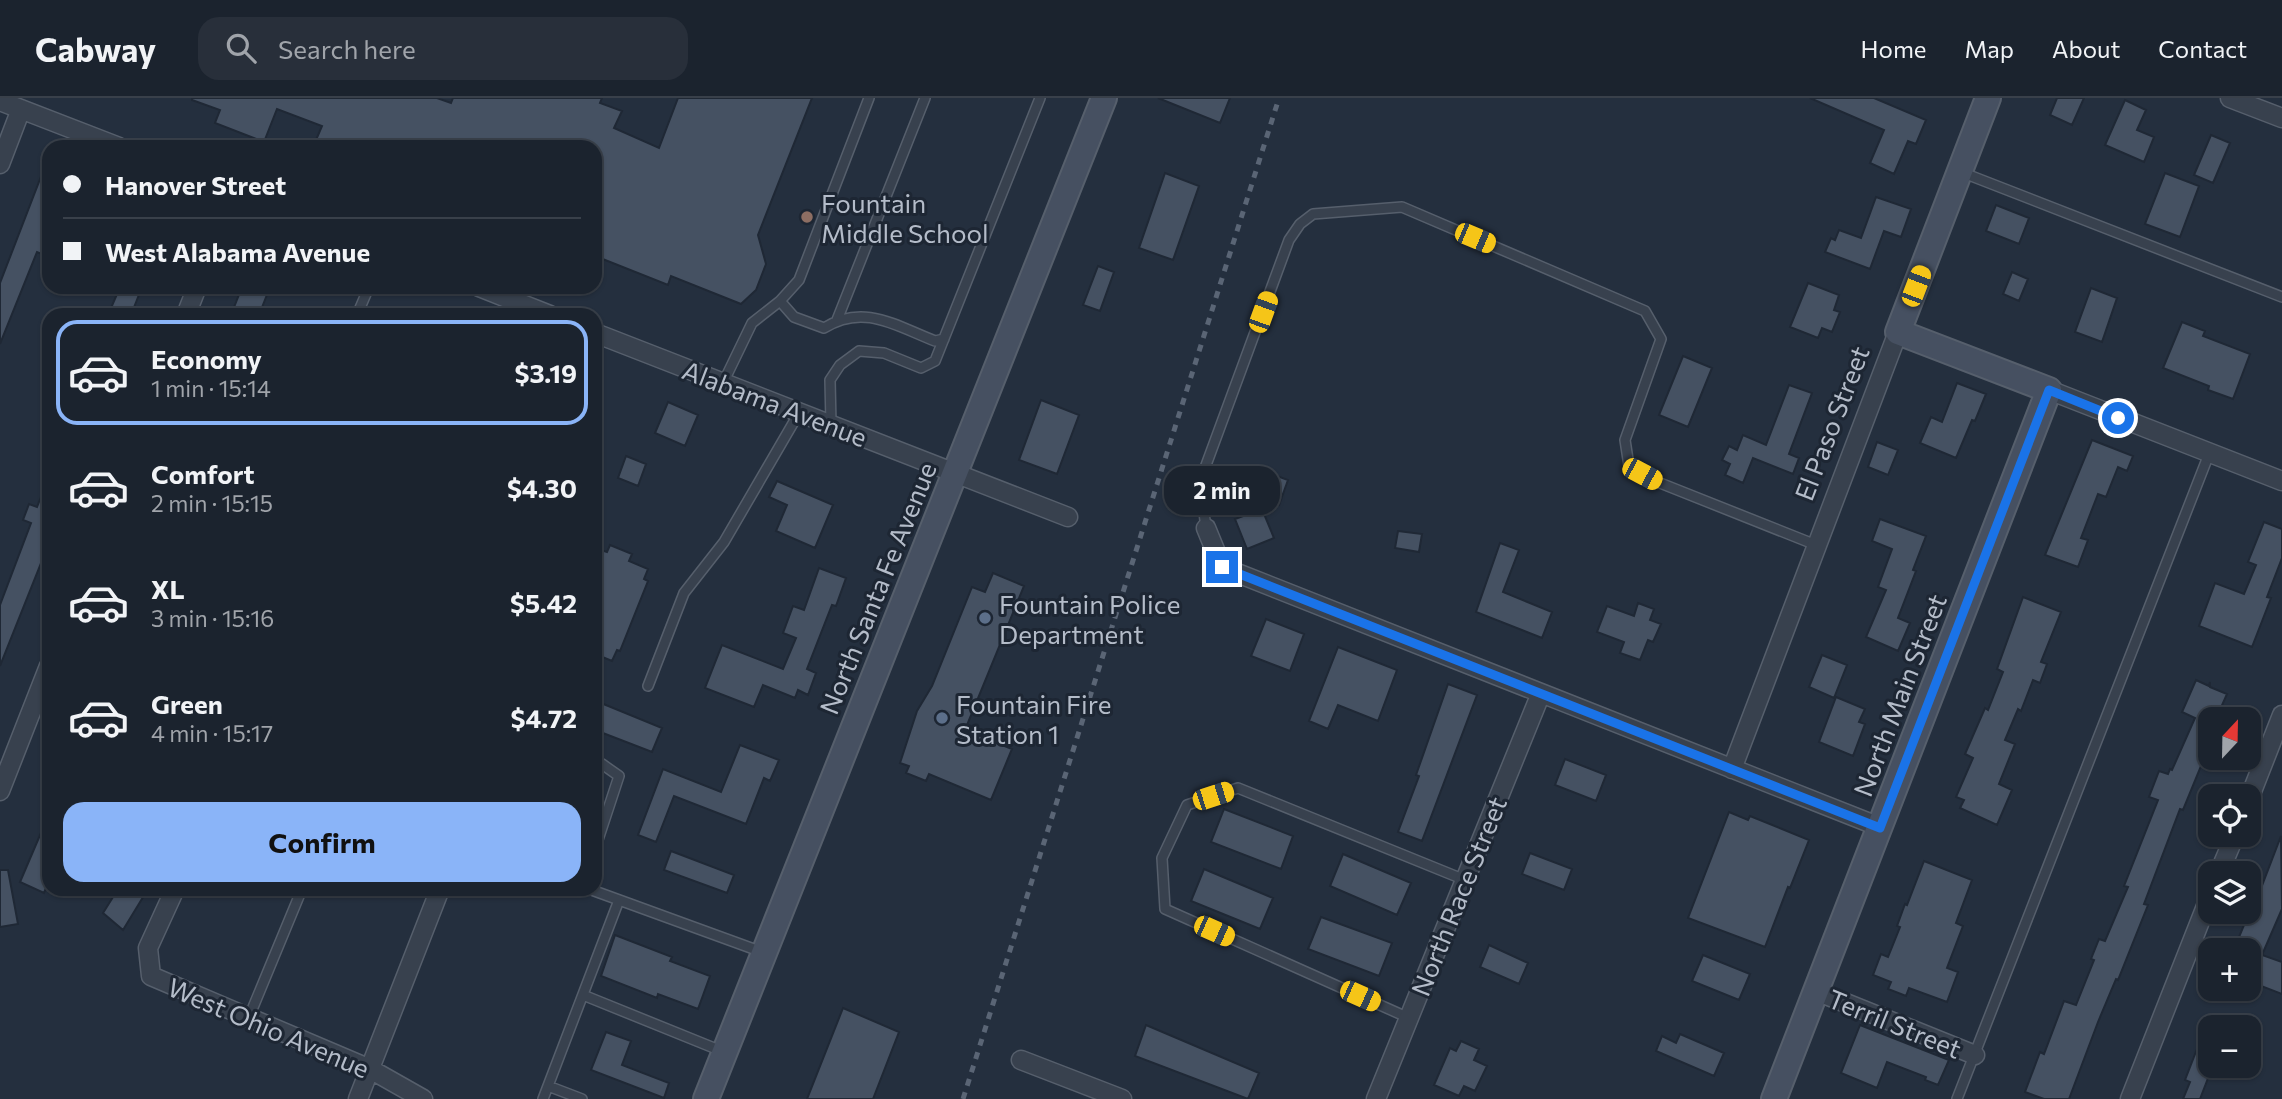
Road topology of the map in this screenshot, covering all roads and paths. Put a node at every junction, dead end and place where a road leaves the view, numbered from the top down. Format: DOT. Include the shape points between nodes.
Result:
graph roads {
  1 [pos="869,98"];
  2 [pos="925,98"];
  3 [pos="1040,98"];
  4 [pos="1104,98"];
  5 [pos="1988,98"];
  6 [pos="2230,98"];
  7 [pos="0,101"];
  8 [pos="21,109"];
  9 [pos="2282,118"];
  10 [pos="101,140"];
  11 [pos="0,164"];
  12 [pos="1959,171"];
  13 [pos="497,294"];
  14 [pos="2282,297"];
  15 [pos="780,301"];
  16 [pos="532,308"];
  17 [pos="837,320"];
  18 [pos="1898,332"];
  19 [pos="602,335"];
  20 [pos="944,339"];
  21 [pos="723,383"];
  22 [pos="2049,390"];
  23 [pos="799,413"];
  24 [pos="831,425"];
  25 [pos="2209,454"];
  26 [pos="955,474"];
  27 [pos="2282,481"];
  28 [pos="1068,517"];
  29 [pos="1206,527"];
  30 [pos="1816,545"];
  31 [pos="42,684"];
  32 [pos="648,686"];
  33 [pos="1541,693"];
  34 [pos="2282,715"];
  35 [pos="602,764"];
  36 [pos="1732,769"];
  37 [pos="2255,784"];
  38 [pos="0,790"];
  39 [pos="1880,828"];
  40 [pos="602,829"];
  41 [pos="1465,880"];
  42 [pos="602,894"];
  43 [pos="172,896"];
  44 [pos="299,896"];
  45 [pos="437,896"];
  46 [pos="619,900"];
  47 [pos="2199,924"];
  48 [pos="764,952"];
  49 [pos="1816,991"];
  50 [pos="583,995"];
  51 [pos="249,1017"];
  52 [pos="1409,1018"];
  53 [pos="724,1052"];
  54 [pos="1975,1055"];
  55 [pos="1021,1060"];
  56 [pos="370,1069"];
  57 [pos="548,1086"];
  58 [pos="358,1099"];
  59 [pos="423,1099"];
  60 [pos="543,1099"];
  61 [pos="582,1099"];
  62 [pos="706,1099"];
  63 [pos="1122,1099"];
  64 [pos="1376,1099"];
  65 [pos="1774,1099"];
  66 [pos="1957,1099"];
  67 [pos="2130,1099"];
  1 -- 15 [label="lane" via="799,280"];
  2 -- 17 [label="lane"];
  3 -- 20 [label="lane"];
  4 -- 26 [label="main road, North Santa Fe Avenue"];
  5 -- 12 [label="main road, El Paso Street"];
  6 -- 9 [label="street"];
  7 -- 8 [label="street"];
  8 -- 10 [label="street"];
  8 -- 11 [label="street"];
  12 -- 14 [label="lane"];
  12 -- 18 [label="main road, El Paso Street"];
  13 -- 16 [label="street"];
  15 -- 17 [label="lane" via="794,317 824,328"];
  15 -- 21 [label="lane" via="752,323"];
  17 -- 20 [label="lane" via="857,315 877,318 935,341"];
  18 -- 22 [label="main road"];
  18 -- 30 [label="street, El Paso Street"];
  19 -- 21 [label="street, Alabama Avenue"];
  20 -- 24 [label="lane" via="935,361 920,368 884,353 859,351 840,365 830,380"];
  21 -- 23 [label="street, Alabama Avenue"];
  22 -- 25 [label="street"];
  22 -- 39 [label="main road, North Main Street"];
  23 -- 24 [label="street, Alabama Avenue"];
  23 -- 32 [label="lane" via="724,542 684,593"];
  24 -- 26 [label="street, Alabama Avenue"];
  25 -- 27 [label="street"];
  25 -- 54 [label="lane"];
  26 -- 28 [label="street, Alabama Avenue"];
  26 -- 48 [label="main road, North Santa Fe Avenue"];
  29 -- 30 [label="lane" via="1202,475 1289,240 1313,214 1402,207 1645,311 1661,339 1625,440 1629,466 1655,481"];
  29 -- 33 [label="street" via="1222,567"];
  30 -- 36 [label="street, El Paso Street"];
  31 -- 38 [label="street"];
  33 -- 36 [label="street"];
  33 -- 41 [label="street, North Race Street"];
  34 -- 37 [label="street"];
  35 -- 40 [label="lane" via="620,776"];
  36 -- 39 [label="street"];
  39 -- 49 [label="main road, North Main Street"];
  41 -- 52 [label="street, North Race Street"];
  41 -- 52 [label="lane" via="1238,788 1187,805 1162,858 1165,909"];
  42 -- 46 [label="lane"];
  43 -- 51 [label="street, West Ohio Avenue" via="148,948 151,976"];
  44 -- 51 [label="lane"];
  45 -- 56 [label="street"];
  46 -- 48 [label="lane"];
  46 -- 50 [label="lane"];
  47 -- 67 [label="street"];
  48 -- 53 [label="main road, North Santa Fe Avenue"];
  49 -- 54 [label="street, Terril Street"];
  49 -- 65 [label="main road, North Main Street"];
  50 -- 53 [label="lane"];
  50 -- 57 [label="lane"];
  51 -- 56 [label="street, West Ohio Avenue"];
  52 -- 64 [label="street, North Race Street"];
  53 -- 62 [label="main road, North Santa Fe Avenue"];
  54 -- 66 [label="lane"];
  55 -- 63 [label="street"];
  56 -- 58 [label="street"];
  56 -- 59 [label="street, West Ohio Avenue"];
  57 -- 60 [label="lane"];
  57 -- 61 [label="lane"];
}
